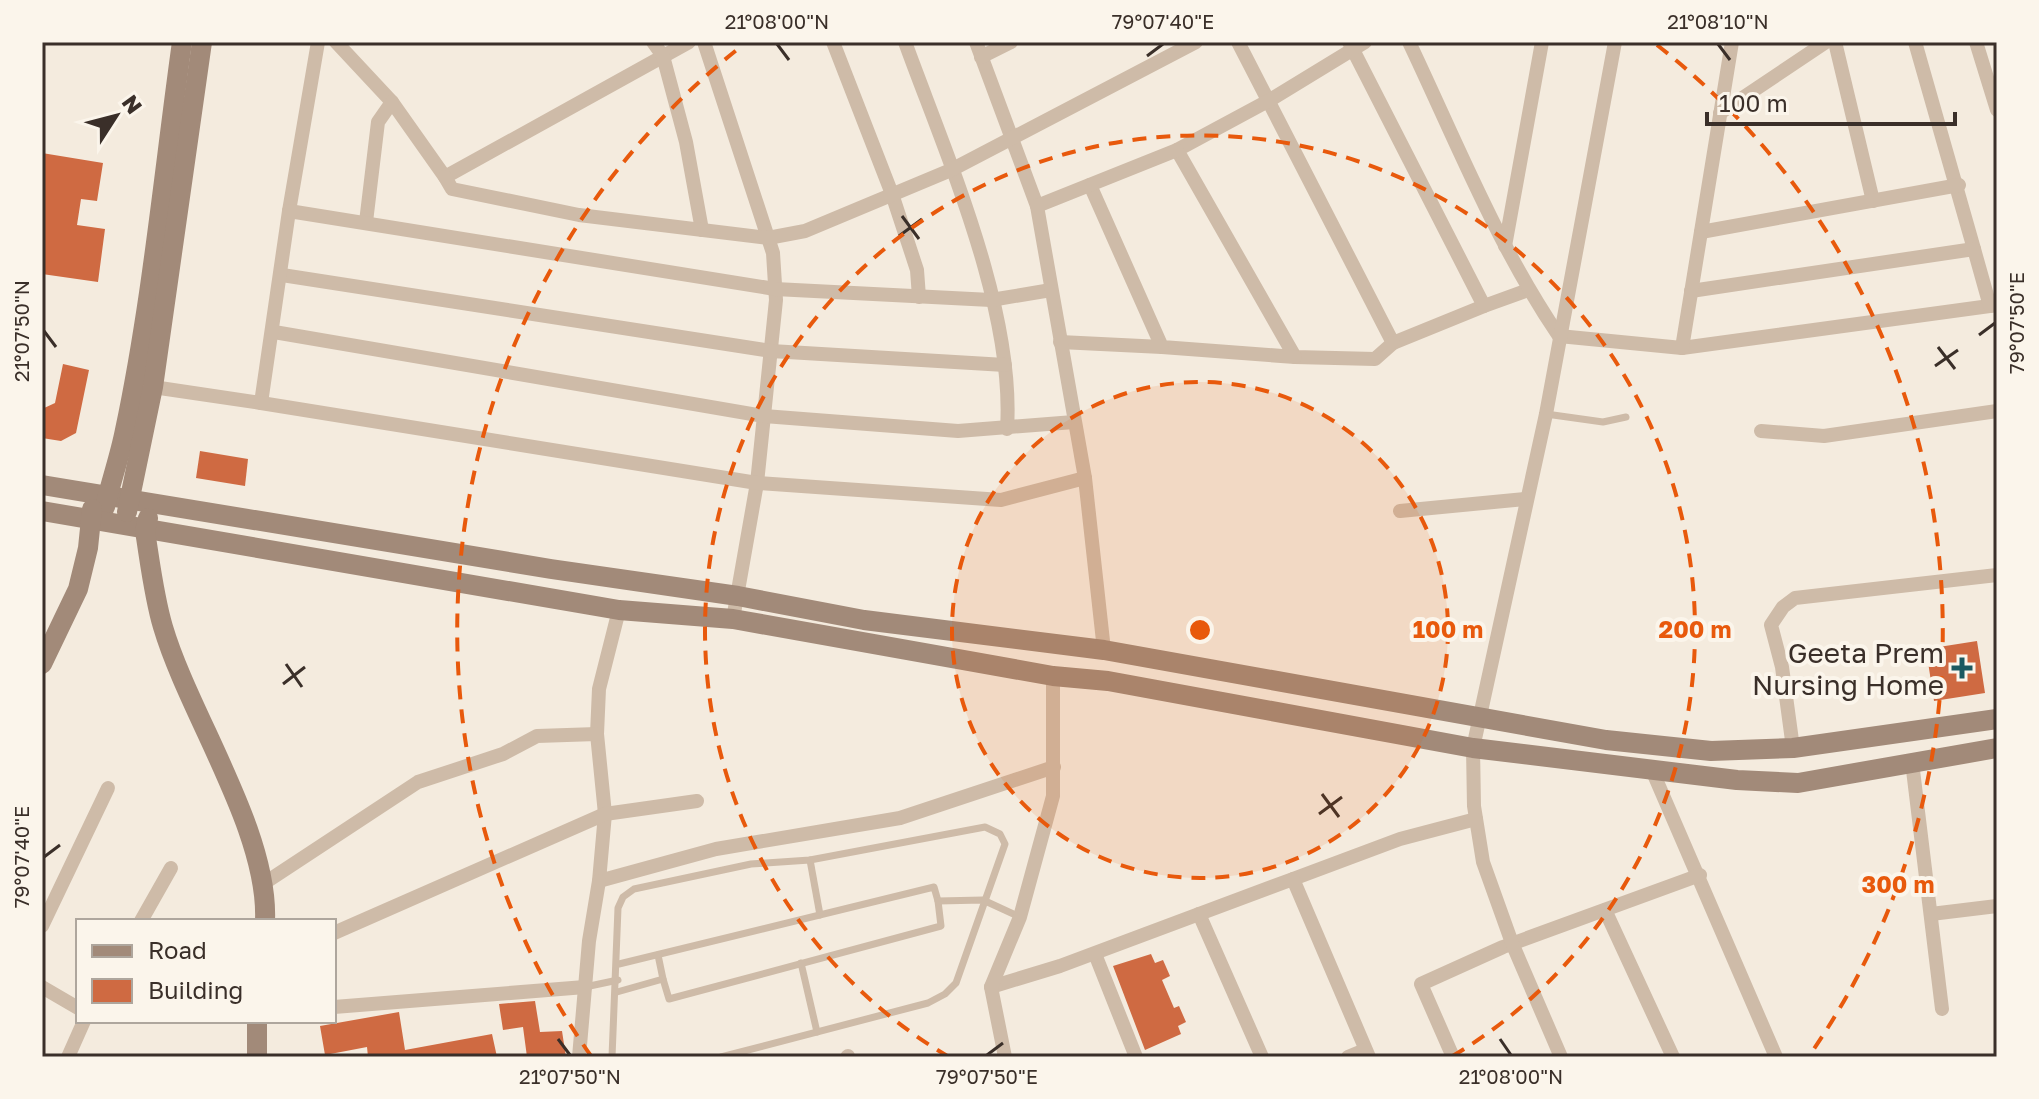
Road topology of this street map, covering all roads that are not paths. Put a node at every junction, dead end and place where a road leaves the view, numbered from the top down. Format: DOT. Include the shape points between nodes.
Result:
graph roads {
  1 [pos="182,42"];
  2 [pos="202,42"];
  3 [pos="318,42"];
  4 [pos="336,42"];
  5 [pos="653,42"];
  6 [pos="689,42"];
  7 [pos="704,42"];
  8 [pos="833,42"];
  9 [pos="905,42"];
  10 [pos="976,42"];
  11 [pos="1011,42"];
  12 [pos="1196,42"];
  13 [pos="1238,42"];
  14 [pos="1409,42"];
  15 [pos="1542,42"];
  16 [pos="1615,42"];
  17 [pos="1732,42"];
  18 [pos="1826,42"];
  19 [pos="1835,42"];
  20 [pos="1915,42"];
  21 [pos="1976,42"];
  22 [pos="1356,45"];
  23 [pos="663,56"];
  24 [pos="981,57"];
  25 [pos="1270,100"];
  26 [pos="392,102"];
  27 [pos="1997,110"];
  28 [pos="1720,113"];
  29 [pos="1011,137"];
  30 [pos="1177,150"];
  31 [pos="951,170"];
  32 [pos="445,177"];
  33 [pos="1090,185"];
  34 [pos="1959,185"];
  35 [pos="892,194"];
  36 [pos="1873,201"];
  37 [pos="1037,206"];
  38 [pos="289,211"];
  39 [pos="366,222"];
  40 [pos="702,230"];
  41 [pos="1701,232"];
  42 [pos="768,238"];
  43 [pos="1505,246"];
  44 [pos="1974,249"];
  45 [pos="282,275"];
  46 [pos="775,289"];
  47 [pos="1051,290"];
  48 [pos="1528,290"];
  49 [pos="1691,291"];
  50 [pos="919,297"];
  51 [pos="991,300"];
  52 [pos="1484,306"];
  53 [pos="1994,306"];
  54 [pos="274,332"];
  55 [pos="1559,336"];
  56 [pos="1060,342"];
  57 [pos="1393,343"];
  58 [pos="1162,347"];
  59 [pos="1682,348"];
  60 [pos="771,351"];
  61 [pos="1295,357"];
  62 [pos="1005,365"];
  63 [pos="153,387"];
  64 [pos="261,403"];
  65 [pos="1997,411"];
  66 [pos="1546,414"];
  67 [pos="764,416"];
  68 [pos="1626,417"];
  69 [pos="1074,422"];
  70 [pos="1007,429"];
  71 [pos="1761,431"];
  72 [pos="1085,478"];
  73 [pos="757,483"];
  74 [pos="42,485"];
  75 [pos="101,494"];
  76 [pos="130,499"];
  77 [pos="1525,499"];
  78 [pos="150,502"];
  79 [pos="42,511"];
  80 [pos="1400,511"];
  81 [pos="96,521"];
  82 [pos="124,527"];
  83 [pos="145,531"];
  84 [pos="1997,575"];
  85 [pos="738,596"];
  86 [pos="619,610"];
  87 [pos="733,619"];
  88 [pos="1104,650"];
  89 [pos="42,664"];
  90 [pos="1053,676"];
  91 [pos="1479,719"];
  92 [pos="1997,719"];
  93 [pos="597,734"];
  94 [pos="1473,748"];
  95 [pos="1793,748"];
  96 [pos="1997,748"];
  97 [pos="1912,762"];
  98 [pos="1054,767"];
  99 [pos="1652,770"];
  100 [pos="108,788"];
  101 [pos="697,801"];
  102 [pos="605,814"];
  103 [pos="1476,819"];
  104 [pos="810,860"];
  105 [pos="171,868"];
  106 [pos="1700,875"];
  107 [pos="1293,879"];
  108 [pos="599,881"];
  109 [pos="263,884"];
  110 [pos="983,900"];
  111 [pos="938,901"];
  112 [pos="1997,906"];
  113 [pos="1605,910"];
  114 [pos="1199,914"];
  115 [pos="1931,914"];
  116 [pos="820,915"];
  117 [pos="1020,917"];
  118 [pos="142,919"];
  119 [pos="265,919"];
  120 [pos="42,926"];
  121 [pos="336,932"];
  122 [pos="1512,943"];
  123 [pos="1095,954"];
  124 [pos="658,955"];
  125 [pos="801,963"];
  126 [pos="619,964"];
  127 [pos="663,979"];
  128 [pos="618,980"];
  129 [pos="42,987"];
  130 [pos="585,987"];
  131 [pos="991,987"];
  132 [pos="617,992"];
  133 [pos="76,1007"];
  134 [pos="336,1007"];
  135 [pos="1942,1009"];
  136 [pos="83,1023"];
  137 [pos="257,1023"];
  138 [pos="817,1032"];
  139 [pos="1367,1053"];
  140 [pos="68,1057"];
  141 [pos="257,1057"];
  142 [pos="579,1057"];
  143 [pos="612,1057"];
  144 [pos="721,1057"];
  145 [pos="1005,1057"];
  146 [pos="1136,1057"];
  147 [pos="1262,1057"];
  148 [pos="1348,1057"];
  149 [pos="1453,1057"];
  150 [pos="1561,1057"];
  151 [pos="1673,1057"];
  152 [pos="1776,1057"];
  1 -- 75 [label="street" via="141,343 125,432"];
  2 -- 63 [label="street"];
  3 -- 38 [label="street"];
  4 -- 26 [label="street"];
  5 -- 23 [label="street"];
  6 -- 23 [label="street"];
  7 -- 42 [label="street"];
  8 -- 35 [label="street"];
  9 -- 31 [label="street"];
  10 -- 24 [label="street"];
  11 -- 24 [label="street"];
  12 -- 29 [label="street"];
  13 -- 25 [label="street"];
  14 -- 43 [label="street"];
  15 -- 43 [label="street"];
  16 -- 55 [label="street"];
  17 -- 28 [label="street"];
  18 -- 28 [label="street"];
  19 -- 36 [label="street"];
  20 -- 34 [label="street"];
  21 -- 27 [label="street"];
  22 -- 25 [label="street"];
  22 -- 52 [label="street"];
  23 -- 32 [label="street"];
  23 -- 40 [label="street"];
  24 -- 29 [label="street"];
  25 -- 30 [label="street"];
  25 -- 57 [label="street"];
  26 -- 32 [label="street"];
  26 -- 39 [label="street" via="378,122"];
  28 -- 41 [label="street"];
  29 -- 31 [label="street"];
  29 -- 37 [label="street"];
  30 -- 33 [label="street"];
  30 -- 61 [label="street"];
  31 -- 35 [label="street"];
  31 -- 51 [label="street"];
  32 -- 40 [label="street" via="452,189 579,215"];
  33 -- 37 [label="street"];
  33 -- 58 [label="street"];
  34 -- 36 [label="street"];
  34 -- 44 [label="street"];
  35 -- 42 [label="street" via="805,231"];
  35 -- 50 [label="street" via="917,270"];
  36 -- 41 [label="street"];
  37 -- 47 [label="street"];
  38 -- 39 [label="street"];
  38 -- 45 [label="street"];
  39 -- 46 [label="street"];
  40 -- 42 [label="street"];
  41 -- 49 [label="street"];
  42 -- 46 [label="street"];
  43 -- 48 [label="street"];
  44 -- 49 [label="street"];
  44 -- 53 [label="street"];
  45 -- 54 [label="street"];
  45 -- 60 [label="street"];
  46 -- 50 [label="street"];
  46 -- 60 [label="street"];
  47 -- 51 [label="street"];
  47 -- 56 [label="street"];
  48 -- 52 [label="street"];
  48 -- 55 [label="street"];
  49 -- 59 [label="street"];
  50 -- 51 [label="street"];
  51 -- 62 [label="street"];
  52 -- 57 [label="street"];
  53 -- 59 [label="street"];
  54 -- 64 [label="street"];
  54 -- 67 [label="street"];
  55 -- 59 [label="street"];
  55 -- 66 [label="street"];
  56 -- 58 [label="street"];
  56 -- 69 [label="street"];
  57 -- 61 [label="street" via="1375,359"];
  58 -- 61 [label="street"];
  60 -- 62 [label="street"];
  60 -- 67 [label="street"];
  62 -- 70 [label="street" via="1010,389"];
  63 -- 64 [label="street"];
  63 -- 76 [label="street"];
  64 -- 73 [label="street"];
  65 -- 71 [label="street" via="1824,436"];
  66 -- 68 [label="lane" via="1603,422"];
  66 -- 77 [label="street"];
  67 -- 70 [label="street" via="958,431"];
  67 -- 73 [label="street"];
  69 -- 70 [label="street"];
  69 -- 72 [label="street"];
  72 -- 73 [label="street" via="1001,500"];
  72 -- 88 [label="street"];
  73 -- 85 [label="street"];
  74 -- 75 [label="street"];
  75 -- 76 [label="street"];
  75 -- 81 [label="street"];
  76 -- 78 [label="street"];
  76 -- 82 [label="street"];
  77 -- 80 [label="street"];
  77 -- 91 [label="street"];
  78 -- 83 [label="street"];
  78 -- 85 [label="street"];
  79 -- 81 [label="street"];
  81 -- 82 [label="street"];
  81 -- 89 [label="street" via="78,589"];
  82 -- 83 [label="street"];
  83 -- 86 [label="street"];
  83 -- 109 [label="street" via="163,628"];
  84 -- 95 [label="street" via="1795,598 1783,607 1771,625"];
  85 -- 87 [label="street"];
  85 -- 88 [label="street" via="864,620"];
  86 -- 87 [label="street"];
  86 -- 93 [label="street" via="599,689"];
  87 -- 90 [label="street"];
  88 -- 91 [label="street"];
  90 -- 94 [label="street" via="1108,681"];
  90 -- 98 [label="street"];
  91 -- 94 [label="street"];
  91 -- 95 [label="street" via="1711,751"];
  92 -- 95 [label="street"];
  93 -- 102 [label="street"];
  93 -- 109 [label="street" via="537,736 503,754 418,782"];
  94 -- 99 [label="street"];
  94 -- 103 [label="street"];
  96 -- 97 [label="street"];
  97 -- 99 [label="street" via="1798,783"];
  97 -- 115 [label="street"];
  98 -- 108 [label="street" via="900,818 716,849"];
  98 -- 117 [label="street" via="1053,796"];
  99 -- 106 [label="street"];
  100 -- 120 [label="street"];
  101 -- 102 [label="street"];
  102 -- 108 [label="street"];
  102 -- 121 [label="street"];
  103 -- 107 [label="street" via="1400,839"];
  103 -- 122 [label="street" via="1483,862"];
  104 -- 110 [label="lane" via="985,827 1000,834 1005,844"];
  104 -- 116 [label="lane"];
  104 -- 126 [label="lane" via="751,864 634,889 618,908"];
  105 -- 118 [label="street"];
  106 -- 113 [label="street"];
  106 -- 152 [label="street"];
  107 -- 114 [label="street"];
  107 -- 139 [label="street"];
  108 -- 130 [label="street"];
  109 -- 119 [label="street"];
  110 -- 111 [label="lane"];
  110 -- 117 [label="lane"];
  110 -- 138 [label="lane" via="956,983 945,994"];
  111 -- 116 [label="lane" via="934,887"];
  111 -- 125 [label="lane" via="941,926"];
  112 -- 115 [label="street"];
  113 -- 122 [label="street"];
  113 -- 151 [label="street"];
  114 -- 123 [label="street"];
  114 -- 147 [label="street"];
  115 -- 135 [label="street"];
  116 -- 124 [label="lane"];
  117 -- 131 [label="street"];
  122 -- 149 [label="street" via="1421,984"];
  122 -- 150 [label="street"];
  123 -- 131 [label="street"];
  123 -- 146 [label="street"];
  124 -- 126 [label="lane"];
  124 -- 127 [label="lane"];
  125 -- 127 [label="lane" via="669,999"];
  125 -- 138 [label="lane"];
  126 -- 128 [label="lane"];
  127 -- 132 [label="lane"];
  128 -- 130 [label="lane"];
  128 -- 132 [label="lane"];
  129 -- 133 [label="street"];
  130 -- 134 [label="street"];
  130 -- 142 [label="street"];
  131 -- 145 [label="street"];
  132 -- 143 [label="lane"];
  136 -- 140 [label="street"];
  137 -- 141 [label="street"];
  138 -- 144 [label="lane"];
  139 -- 148 [label="street"];
}
